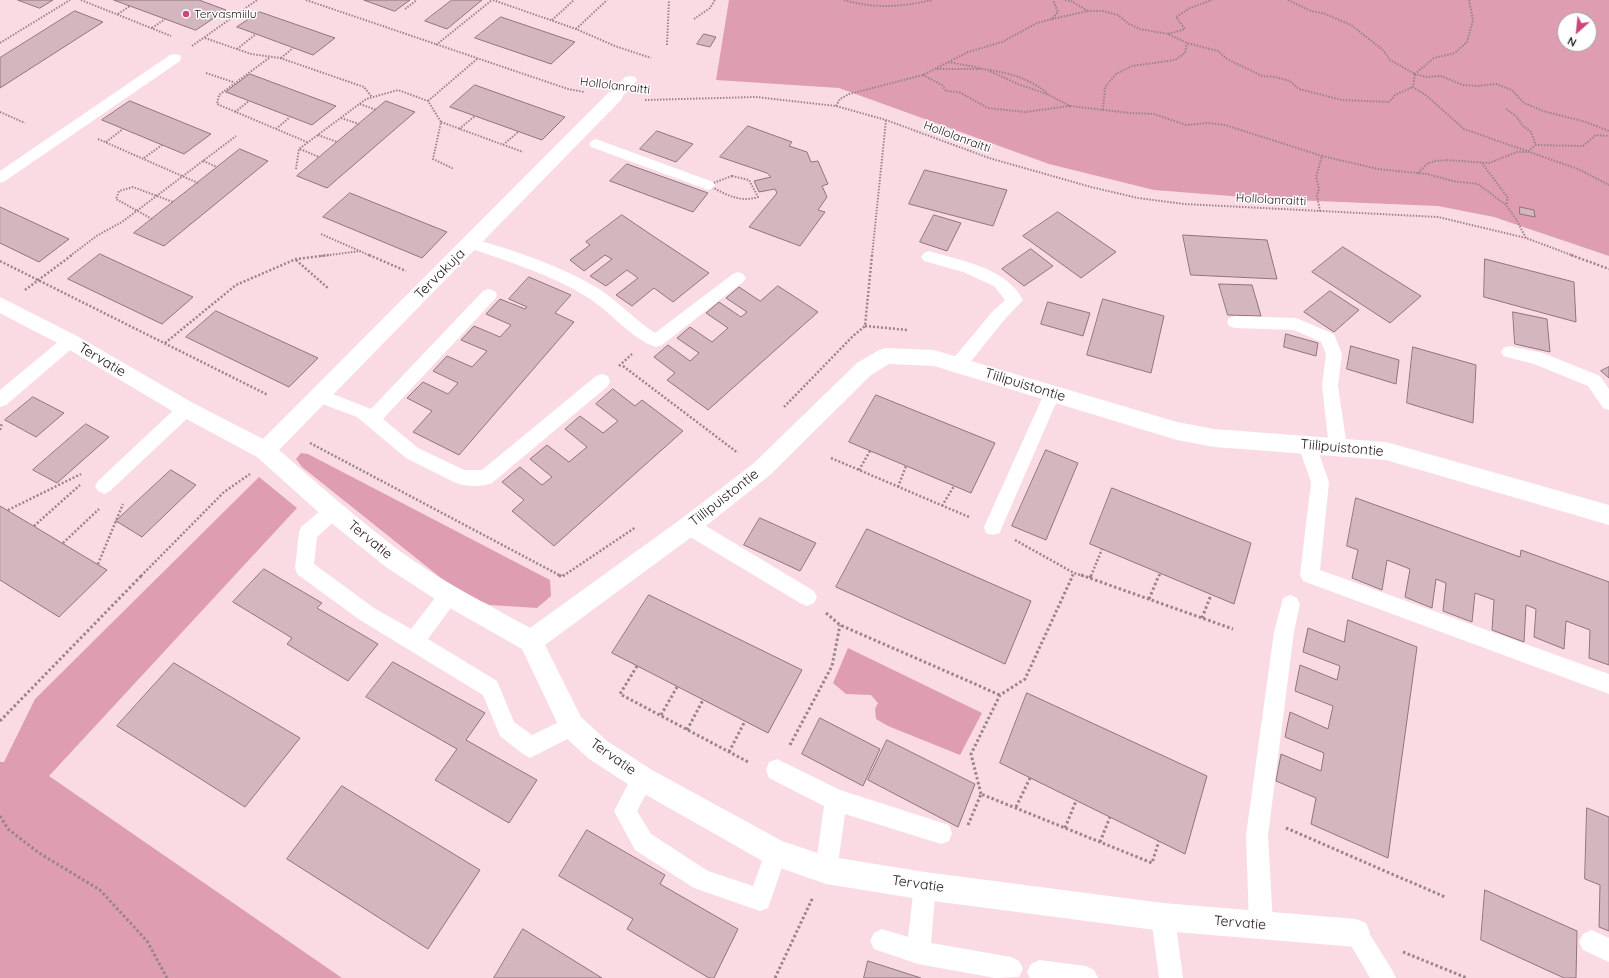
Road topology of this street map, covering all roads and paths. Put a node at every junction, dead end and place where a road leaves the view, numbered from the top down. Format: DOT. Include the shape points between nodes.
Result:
graph roads {
  1 [pos="70,0"];
  2 [pos="81,0"];
  3 [pos="258,0"];
  4 [pos="306,0"];
  5 [pos="417,0"];
  6 [pos="493,0"];
  7 [pos="574,0"];
  8 [pos="606,0"];
  9 [pos="669,0"];
  10 [pos="715,0"];
  11 [pos="844,0"];
  12 [pos="932,0"];
  13 [pos="1053,0"];
  14 [pos="1065,0"];
  15 [pos="1212,0"];
  16 [pos="1288,0"];
  17 [pos="1469,0"];
  18 [pos="130,6"];
  19 [pos="405,9"];
  20 [pos="1088,11"];
  21 [pos="118,14"];
  22 [pos="165,19"];
  23 [pos="694,19"];
  24 [pos="1052,19"];
  25 [pos="551,20"];
  26 [pos="152,28"];
  27 [pos="576,29"];
  28 [pos="256,34"];
  29 [pos="1168,34"];
  30 [pos="173,36"];
  31 [pos="204,38"];
  32 [pos="187,42"];
  33 [pos="0,43"];
  34 [pos="1187,43"];
  35 [pos="194,45"];
  36 [pos="667,45"];
  37 [pos="436,46"];
  38 [pos="293,48"];
  39 [pos="237,49"];
  40 [pos="176,58"];
  41 [pos="269,58"];
  42 [pos="280,58"];
  43 [pos="650,58"];
  44 [pos="477,59"];
  45 [pos="948,62"];
  46 [pos="936,68"];
  47 [pos="985,69"];
  48 [pos="206,73"];
  49 [pos="923,74"];
  50 [pos="1415,74"];
  51 [pos="630,80"];
  52 [pos="233,82"];
  53 [pos="1413,87"];
  54 [pos="1049,95"];
  55 [pos="615,96"];
  56 [pos="372,97"];
  57 [pos="249,101"];
  58 [pos="428,101"];
  59 [pos="359,104"];
  60 [pos="836,106"];
  61 [pos="1070,106"];
  62 [pos="376,110"];
  63 [pos="1103,110"];
  64 [pos="1506,110"];
  65 [pos="0,112"];
  66 [pos="235,112"];
  67 [pos="475,116"];
  68 [pos="290,117"];
  69 [pos="341,118"];
  70 [pos="886,120"];
  71 [pos="441,122"];
  72 [pos="25,123"];
  73 [pos="359,124"];
  74 [pos="74,128"];
  75 [pos="123,129"];
  76 [pos="276,129"];
  77 [pos="459,129"];
  78 [pos="1609,131"];
  79 [pos="518,132"];
  80 [pos="318,135"];
  81 [pos="236,136"];
  82 [pos="1609,136"];
  83 [pos="106,142"];
  84 [pos="337,142"];
  85 [pos="308,143"];
  86 [pos="596,144"];
  87 [pos="162,145"];
  88 [pos="503,145"];
  89 [pos="1536,145"];
  90 [pos="299,149"];
  91 [pos="1527,152"];
  92 [pos="524,153"];
  93 [pos="1322,156"];
  94 [pos="319,157"];
  95 [pos="143,158"];
  96 [pos="202,161"];
  97 [pos="1481,163"];
  98 [pos="217,168"];
  99 [pos="296,169"];
  100 [pos="454,169"];
  101 [pos="1418,173"];
  102 [pos="184,176"];
  103 [pos="0,178"];
  104 [pos="198,183"];
  105 [pos="708,185"];
  106 [pos="1609,185"];
  107 [pos="157,195"];
  108 [pos="173,202"];
  109 [pos="1506,205"];
  110 [pos="136,211"];
  111 [pos="1320,212"];
  112 [pos="152,219"];
  113 [pos="321,234"];
  114 [pos="1526,238"];
  115 [pos="471,243"];
  116 [pos="361,251"];
  117 [pos="929,257"];
  118 [pos="296,259"];
  119 [pos="0,261"];
  120 [pos="1609,269"];
  121 [pos="738,278"];
  122 [pos="38,280"];
  123 [pos="432,282"];
  124 [pos="328,289"];
  125 [pos="23,291"];
  126 [pos="489,295"];
  127 [pos="0,304"];
  128 [pos="1235,322"];
  129 [pos="865,326"];
  130 [pos="912,331"];
  131 [pos="651,338"];
  132 [pos="70,341"];
  133 [pos="165,343"];
  134 [pos="1509,352"];
  135 [pos="621,364"];
  136 [pos="958,365"];
  137 [pos="602,381"];
  138 [pos="1052,394"];
  139 [pos="268,395"];
  140 [pos="320,396"];
  141 [pos="0,400"];
  142 [pos="1609,403"];
  143 [pos="782,408"];
  144 [pos="186,409"];
  145 [pos="372,419"];
  146 [pos="286,431"];
  147 [pos="1307,445"];
  148 [pos="1338,448"];
  149 [pos="870,451"];
  150 [pos="270,455"];
  151 [pos="733,458"];
  152 [pos="831,458"];
  153 [pos="906,466"];
  154 [pos="859,470"];
  155 [pos="88,477"];
  156 [pos="954,486"];
  157 [pos="898,487"];
  158 [pos="110,490"];
  159 [pos="942,506"];
  160 [pos="8,510"];
  161 [pos="333,511"];
  162 [pos="1609,515"];
  163 [pos="642,523"];
  164 [pos="34,526"];
  165 [pos="689,526"];
  166 [pos="993,527"];
  167 [pos="63,543"];
  168 [pos="1102,549"];
  169 [pos="98,564"];
  170 [pos="1074,573"];
  171 [pos="1160,574"];
  172 [pos="1090,578"];
  173 [pos="449,595"];
  174 [pos="1211,595"];
  175 [pos="807,597"];
  176 [pos="1148,599"];
  177 [pos="1290,604"];
  178 [pos="1202,618"];
  179 [pos="840,625"];
  180 [pos="1233,629"];
  181 [pos="414,641"];
  182 [pos="531,641"];
  183 [pos="637,666"];
  184 [pos="1609,684"];
  185 [pos="677,687"];
  186 [pos="1000,695"];
  187 [pos="704,700"];
  188 [pos="661,715"];
  189 [pos="0,721"];
  190 [pos="745,721"];
  191 [pos="572,726"];
  192 [pos="687,730"];
  193 [pos="729,752"];
  194 [pos="777,770"];
  195 [pos="1030,778"];
  196 [pos="644,779"];
  197 [pos="981,794"];
  198 [pos="836,800"];
  199 [pos="1076,801"];
  200 [pos="1016,807"];
  201 [pos="0,816"];
  202 [pos="1259,816"];
  203 [pos="1110,817"];
  204 [pos="1065,828"];
  205 [pos="941,833"];
  206 [pos="1100,842"];
  207 [pos="1159,842"];
  208 [pos="776,853"];
  209 [pos="826,870"];
  210 [pos="925,886"];
  211 [pos="1445,897"];
  212 [pos="1163,917"];
  213 [pos="1261,925"];
  214 [pos="1356,933"];
  215 [pos="882,941"];
  216 [pos="1401,951"];
  217 [pos="918,952"];
  218 [pos="1011,969"];
  219 [pos="1039,972"];
  220 [pos="167,978"];
  221 [pos="775,978"];
  222 [pos="1086,978"];
  223 [pos="1171,978"];
  224 [pos="1384,978"];
  225 [pos="1467,978"];
  1 -- 33 [label="path"];
  2 -- 21 [label="path"];
  3 -- 31 [label="path"];
  4 -- 37 [label="path, Hollolanraitti"];
  5 -- 19 [label="path"];
  6 -- 25 [label="path"];
  6 -- 37 [label="path"];
  7 -- 25 [label="path"];
  8 -- 27 [label="path"];
  9 -- 36 [label="path"];
  10 -- 23 [label="path" via="710,8"];
  11 -- 12 [label="path" via="873,7 905,6"];
  13 -- 24 [label="path" via="1058,12"];
  14 -- 20 [label="path" via="1071,0"];
  15 -- 29 [label="path" via="1190,8 1176,17 1185,29"];
  16 -- 50 [label="path" via="1310,11 1324,13 1351,25 1383,50 1390,60"];
  17 -- 50 [label="path" via="1473,20 1467,42 1455,53 1434,58"];
  18 -- 21 [label="path"];
  20 -- 24 [label="path"];
  20 -- 29 [label="path" via="1118,15 1140,29"];
  21 -- 26 [label="path"];
  22 -- 26 [label="path"];
  24 -- 45 [label="path" via="1037,23 1002,42 968,52"];
  25 -- 27 [label="path"];
  26 -- 30 [label="path"];
  27 -- 43 [label="path"];
  28 -- 39 [label="path"];
  29 -- 34 [label="path"];
  31 -- 35 [label="path"];
  31 -- 39 [label="path"];
  32 -- 35 [label="path"];
  34 -- 53 [label="path" via="1218,51 1227,59 1262,76 1290,81 1299,89 1342,100 1388,102 1395,95"];
  34 -- 63 [label="path" via="1185,53 1175,60 1132,66 1116,74 1105,87"];
  35 -- 40 [label="path"];
  37 -- 44 [label="path, Hollolanraitti"];
  38 -- 42 [label="path"];
  39 -- 41 [label="path"];
  40 -- 74 [label="lane"];
  41 -- 42 [label="path"];
  41 -- 66 [label="path" via="219,95 217,104"];
  42 -- 56 [label="path" via="364,87"];
  44 -- 55 [label="path, Hollolanraitti" via="568,89"];
  44 -- 58 [label="path"];
  45 -- 46 [label="path"];
  45 -- 47 [label="path"];
  46 -- 47 [label="path"];
  46 -- 49 [label="path"];
  47 -- 54 [label="path"];
  47 -- 54 [label="path" via="1010,73 1042,87"];
  48 -- 52 [label="path"];
  49 -- 60 [label="path" via="849,94 840,99"];
  49 -- 61 [label="path" via="942,85 946,91 959,92 988,108 1025,112"];
  50 -- 53 [label="path"];
  50 -- 78 [label="path" via="1426,77 1441,76 1463,85 1496,84 1512,90 1524,103 1543,111"];
  51 -- 55 [label="lane"];
  53 -- 91 [label="path" via="1464,129"];
  54 -- 61 [label="path"];
  55 -- 60 [label="path, Hollolanraitti" via="637,100 756,97"];
  55 -- 115 [label="street, Tervakuja"];
  56 -- 58 [label="path" via="398,90"];
  56 -- 59 [label="path"];
  57 -- 66 [label="path"];
  58 -- 71 [label="path"];
  59 -- 62 [label="path"];
  59 -- 69 [label="path"];
  60 -- 70 [label="path, Hollolanraitti"];
  61 -- 63 [label="path"];
  63 -- 93 [label="path" via="1154,114 1186,125 1225,125"];
  64 -- 89 [label="path" via="1530,132"];
  65 -- 72 [label="path"];
  66 -- 76 [label="path"];
  67 -- 77 [label="path"];
  68 -- 76 [label="path"];
  69 -- 73 [label="path"];
  69 -- 80 [label="path"];
  70 -- 111 [label="path, Hollolanraitti" via="989,158 1132,196 1184,204"];
  70 -- 129 [label="path"];
  71 -- 77 [label="path"];
  71 -- 100 [label="path" via="432,159"];
  74 -- 83 [label="path"];
  74 -- 103 [label="lane"];
  75 -- 83 [label="path"];
  76 -- 85 [label="path"];
  77 -- 88 [label="path"];
  79 -- 88 [label="path"];
  80 -- 84 [label="path"];
  80 -- 85 [label="path"];
  81 -- 96 [label="path"];
  82 -- 89 [label="path" via="1596,135 1583,146"];
  83 -- 95 [label="path"];
  85 -- 90 [label="path"];
  86 -- 105 [label="lane"];
  87 -- 95 [label="path"];
  88 -- 92 [label="path"];
  89 -- 91 [label="path"];
  90 -- 94 [label="path"];
  90 -- 99 [label="path"];
  91 -- 97 [label="path" via="1517,152 1489,163"];
  91 -- 106 [label="path" via="1578,169"];
  93 -- 101 [label="path" via="1378,169"];
  93 -- 111 [label="path" via="1316,177"];
  95 -- 102 [label="path"];
  96 -- 98 [label="path"];
  96 -- 102 [label="path"];
  97 -- 101 [label="path" via="1436,161 1428,163"];
  97 -- 109 [label="path" via="1508,198"];
  101 -- 109 [label="path" via="1478,184"];
  102 -- 104 [label="path"];
  102 -- 107 [label="path"];
  105 -- 105 [label="path" via="732,176 749,180 758,197 748,200 728,196"];
  107 -- 108 [label="path"];
  107 -- 110 [label="path"];
  107 -- 110 [label="path" via="133,187 119,192 116,199"];
  109 -- 114 [label="path"];
  110 -- 112 [label="path"];
  110 -- 122 [label="path" via="98,235"];
  111 -- 114 [label="path, Hollolanraitti" via="1438,217"];
  113 -- 116 [label="path"];
  114 -- 120 [label="path, Hollolanraitti"];
  115 -- 123 [label="street, Tervakuja"];
  115 -- 131 [label="lane" via="551,271 593,293 640,332"];
  116 -- 118 [label="path"];
  116 -- 123 [label="path"];
  117 -- 136 [label="lane" via="968,268 999,282 1015,300 999,315"];
  118 -- 124 [label="path"];
  118 -- 133 [label="path" via="236,285"];
  119 -- 122 [label="path"];
  121 -- 131 [label="lane" via="656,341"];
  122 -- 125 [label="path"];
  122 -- 133 [label="path"];
  123 -- 140 [label="street, Tervakuja"];
  126 -- 145 [label="lane"];
  127 -- 132 [label="street, Tervatie"];
  128 -- 148 [label="lane" via="1296,324 1328,338 1334,354 1330,386"];
  129 -- 130 [label="path"];
  129 -- 143 [label="path"];
  131 -- 135 [label="path"];
  132 -- 141 [label="lane"];
  132 -- 144 [label="street, Tervatie"];
  133 -- 139 [label="path"];
  134 -- 142 [label="lane" via="1537,358 1594,381"];
  135 -- 137 [label="path"];
  135 -- 151 [label="path" via="738,453"];
  136 -- 138 [label="street, Tiilipuistontie"];
  136 -- 165 [label="street, Tiilipuistontie" via="934,358 886,356 864,369 762,469"];
  137 -- 145 [label="lane" via="486,478 462,478 412,453"];
  138 -- 147 [label="street, Tiilipuistontie" via="1177,431 1214,438"];
  138 -- 166 [label="lane"];
  140 -- 145 [label="lane" via="363,412"];
  140 -- 146 [label="street, Tervakuja"];
  144 -- 150 [label="street, Tervatie"];
  144 -- 158 [label="lane"];
  146 -- 150 [label="street, Tervakuja"];
  146 -- 163 [label="path" via="562,577"];
  147 -- 148 [label="street, Tiilipuistontie"];
  147 -- 184 [label="lane" via="1320,482 1310,575"];
  148 -- 162 [label="street, Tiilipuistontie" via="1386,451"];
  149 -- 154 [label="path"];
  150 -- 161 [label="street, Tervatie"];
  150 -- 189 [label="path" via="224,492"];
  152 -- 154 [label="path"];
  153 -- 157 [label="path"];
  154 -- 157 [label="path"];
  155 -- 158 [label="path"];
  155 -- 160 [label="path" via="82,473"];
  155 -- 164 [label="path"];
  156 -- 159 [label="path"];
  157 -- 159 [label="path"];
  158 -- 167 [label="path"];
  158 -- 169 [label="path" via="125,498"];
  159 -- 166 [label="path"];
  161 -- 173 [label="street, Tervatie" via="394,560"];
  161 -- 181 [label="lane" via="308,532 304,568 367,614"];
  165 -- 175 [label="lane"];
  165 -- 182 [label="street, Tiilipuistontie"];
  166 -- 170 [label="path"];
  168 -- 172 [label="path"];
  170 -- 172 [label="path"];
  170 -- 186 [label="path" via="1025,679"];
  171 -- 176 [label="path"];
  172 -- 176 [label="path"];
  173 -- 181 [label="lane"];
  173 -- 182 [label="street, Tervatie"];
  174 -- 178 [label="path"];
  175 -- 179 [label="path"];
  176 -- 178 [label="path"];
  177 -- 202 [label="lane"];
  178 -- 180 [label="path"];
  179 -- 186 [label="path"];
  179 -- 194 [label="path" via="832,666"];
  181 -- 191 [label="lane" via="490,688 507,730 530,747"];
  182 -- 191 [label="street, Tervatie"];
  183 -- 188 [label="path" via="620,694"];
  185 -- 188 [label="path"];
  186 -- 197 [label="path" via="971,754"];
  187 -- 192 [label="path"];
  188 -- 192 [label="path"];
  190 -- 193 [label="path"];
  191 -- 196 [label="street, Tervatie" via="598,750"];
  192 -- 193 [label="path"];
  193 -- 194 [label="path" via="764,771"];
  194 -- 198 [label="lane"];
  195 -- 200 [label="path"];
  196 -- 208 [label="street, Tervatie"];
  196 -- 208 [label="lane" via="625,811 643,842 702,880 760,900"];
  197 -- 200 [label="path"];
  197 -- 205 [label="path" via="962,839"];
  198 -- 205 [label="lane"];
  198 -- 209 [label="lane"];
  199 -- 204 [label="path"];
  200 -- 204 [label="path"];
  201 -- 220 [label="path" via="8,829 39,853 100,890 147,941"];
  202 -- 211 [label="path"];
  202 -- 213 [label="lane" via="1257,835"];
  203 -- 206 [label="path"];
  204 -- 206 [label="path"];
  206 -- 207 [label="path" via="1152,863"];
  208 -- 209 [label="street, Tervatie"];
  209 -- 210 [label="street, Tervatie"];
  209 -- 221 [label="path"];
  210 -- 212 [label="street, Tervatie"];
  210 -- 217 [label="lane"];
  212 -- 213 [label="street, Tervatie"];
  212 -- 223 [label="lane"];
  213 -- 214 [label="street, Tervatie"];
  214 -- 224 [label="lane"];
  215 -- 217 [label="lane"];
  216 -- 225 [label="path"];
  217 -- 218 [label="lane"];
  219 -- 222 [label="lane"];
}
